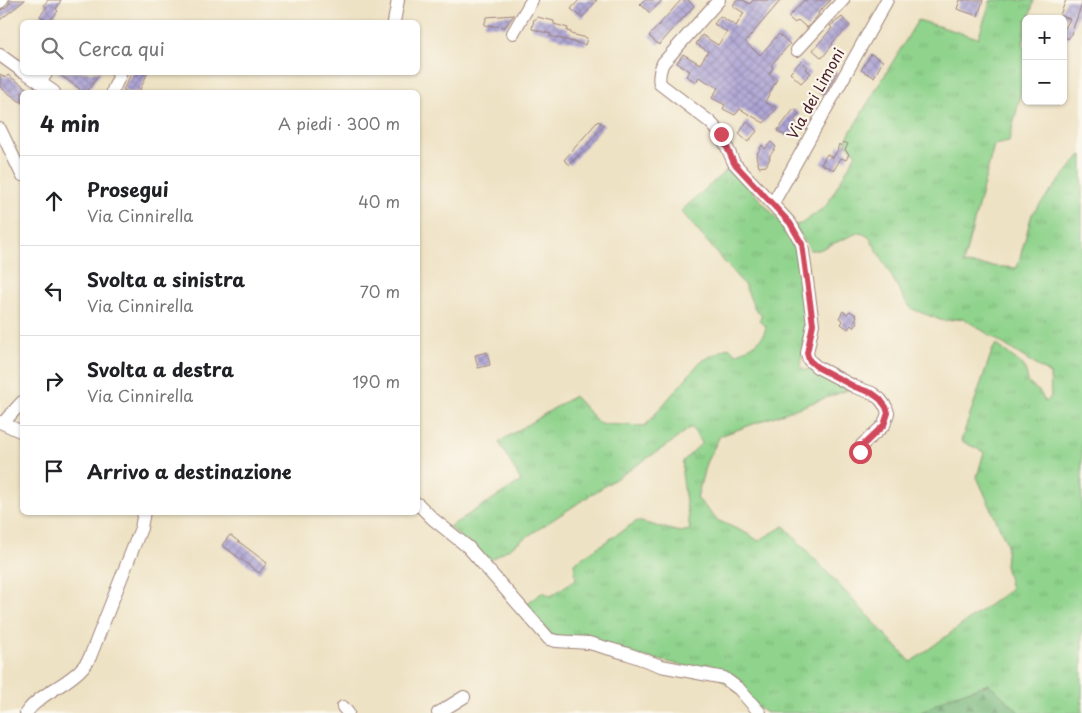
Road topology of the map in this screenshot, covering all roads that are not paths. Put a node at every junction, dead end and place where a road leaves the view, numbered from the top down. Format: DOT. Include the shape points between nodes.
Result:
graph roads {
  1 [pos="398,0"];
  2 [pos="532,0"];
  3 [pos="719,0"];
  4 [pos="842,0"];
  5 [pos="887,0"];
  6 [pos="394,20"];
  7 [pos="513,33"];
  8 [pos="797,50"];
  9 [pos="0,55"];
  10 [pos="20,69"];
  11 [pos="29,75"];
  12 [pos="120,75"];
  13 [pos="44,85"];
  14 [pos="113,90"];
  15 [pos="0,129"];
  16 [pos="20,171"];
  17 [pos="773,203"];
  18 [pos="20,404"];
  19 [pos="1,422"];
  20 [pos="20,431"];
  21 [pos="860,452"];
  22 [pos="420,506"];
  23 [pos="143,515"];
  24 [pos="464,697"];
  25 [pos="26,713"];
  26 [pos="438,713"];
  27 [pos="760,713"];
  1 -- 6 [label="street"];
  2 -- 7 [label="street"];
  3 -- 17 [label="street" via="663,63 659,71 660,84 710,122 721,134 734,163"];
  4 -- 8 [label="street"];
  5 -- 17 [label="street, Via dei Limoni"];
  9 -- 10 [label="street"];
  11 -- 13 [label="street"];
  12 -- 14 [label="street"];
  15 -- 16 [label="street"];
  17 -- 21 [label="street" via="802,244 813,324 807,353 809,360 855,387 872,393 886,407 888,413 884,425"];
  18 -- 19 [label="street"];
  19 -- 20 [label="street"];
  22 -- 27 [label="street" via="468,547 549,639 589,643 661,666 724,678 739,689"];
  23 -- 25 [label="street" via="90,657 74,676 42,697"];
  24 -- 26 [label="street"];
}
